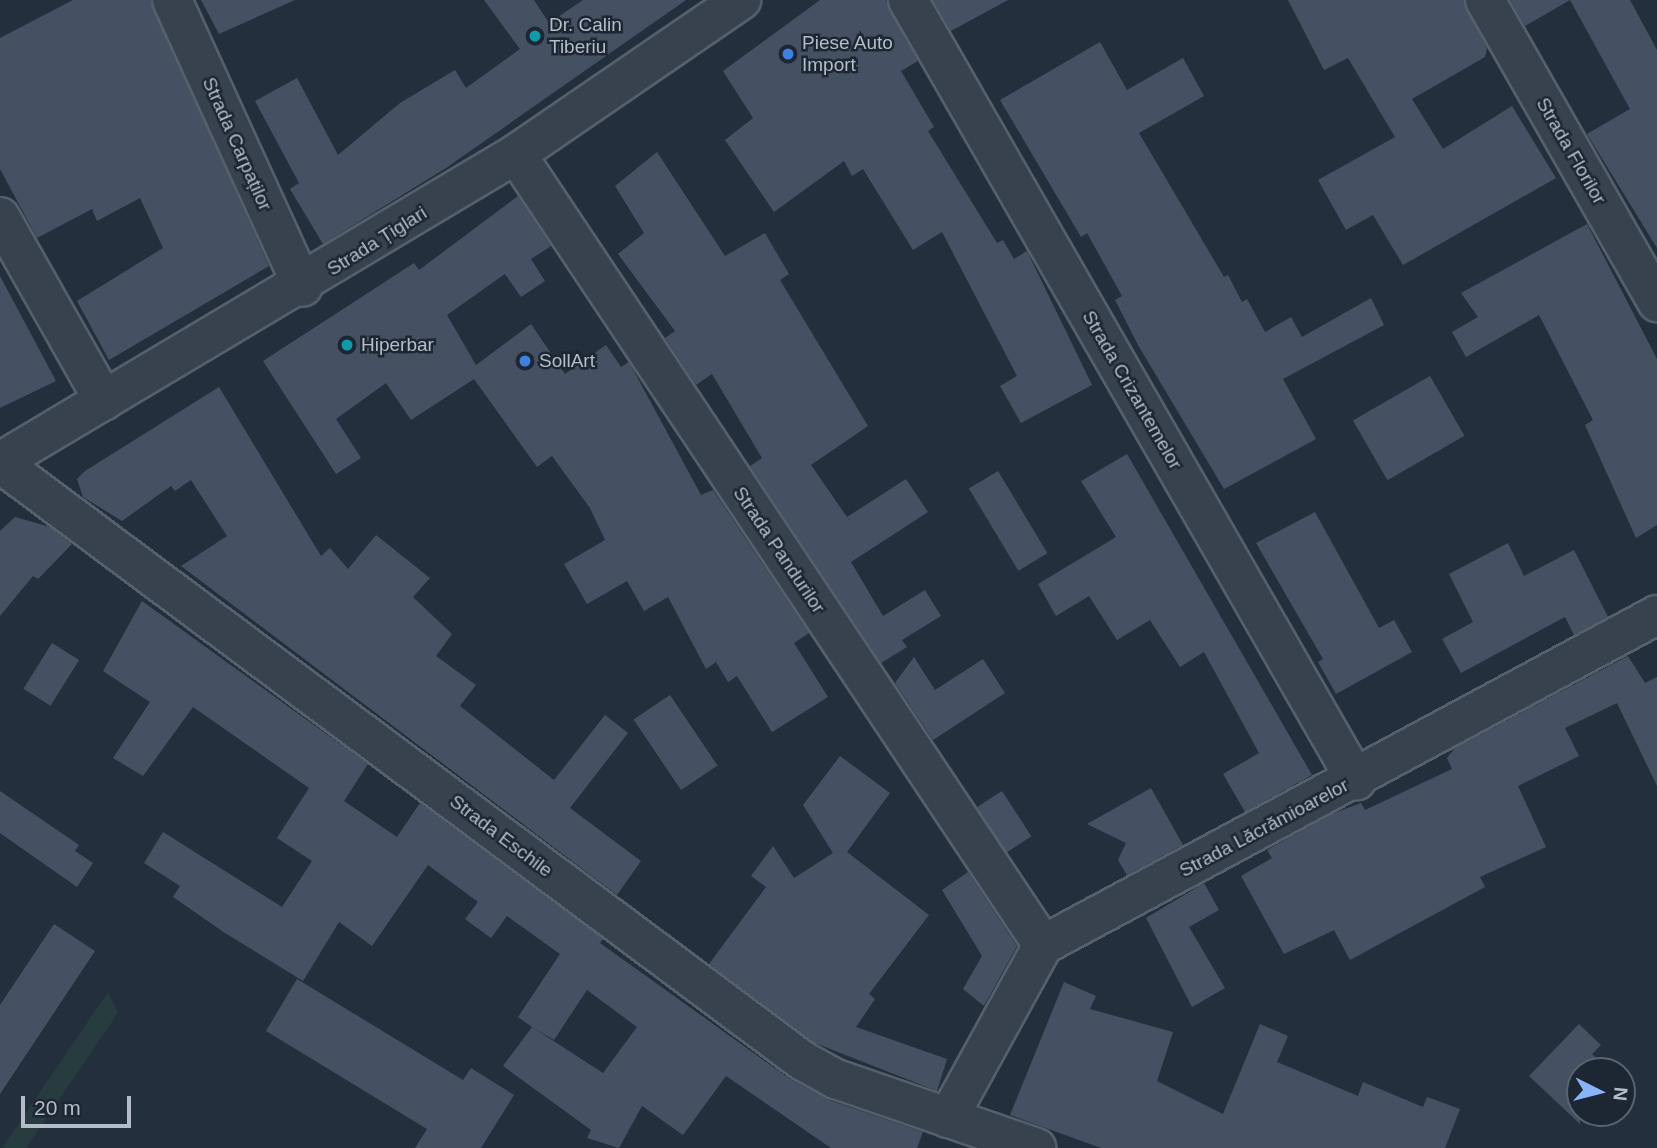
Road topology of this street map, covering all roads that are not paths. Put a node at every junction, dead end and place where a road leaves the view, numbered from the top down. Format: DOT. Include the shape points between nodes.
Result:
graph roads {
  1 [pos="172,0"];
  2 [pos="741,0"];
  3 [pos="908,0"];
  4 [pos="1485,0"];
  5 [pos="516,154"];
  6 [pos="0,217"];
  7 [pos="303,287"];
  8 [pos="1657,302"];
  9 [pos="104,401"];
  10 [pos="0,462"];
  11 [pos="1657,615"];
  12 [pos="1356,780"];
  13 [pos="1042,945"];
  14 [pos="948,1118"];
  15 [pos="1036,1148"];
  1 -- 7 [label="street, Strada Carpaților"];
  2 -- 5 [label="street, Strada Țiglari"];
  3 -- 12 [label="street, Strada Crizantemelor"];
  4 -- 8 [label="street, Strada Florilor"];
  5 -- 7 [label="street, Strada Țiglari"];
  5 -- 13 [label="street, Strada Pandurilor"];
  6 -- 9 [label="street"];
  7 -- 9 [label="street, Strada Țiglari"];
  9 -- 10 [label="street, Strada Țiglari"];
  10 -- 14 [label="street, Strada Eschile" via="803,1061"];
  11 -- 12 [label="street, Strada Lăcrămioarelor"];
  12 -- 13 [label="street, Strada Lăcrămioarelor"];
  13 -- 14 [label="street"];
  14 -- 15 [label="street, Strada Eschile"];
}
